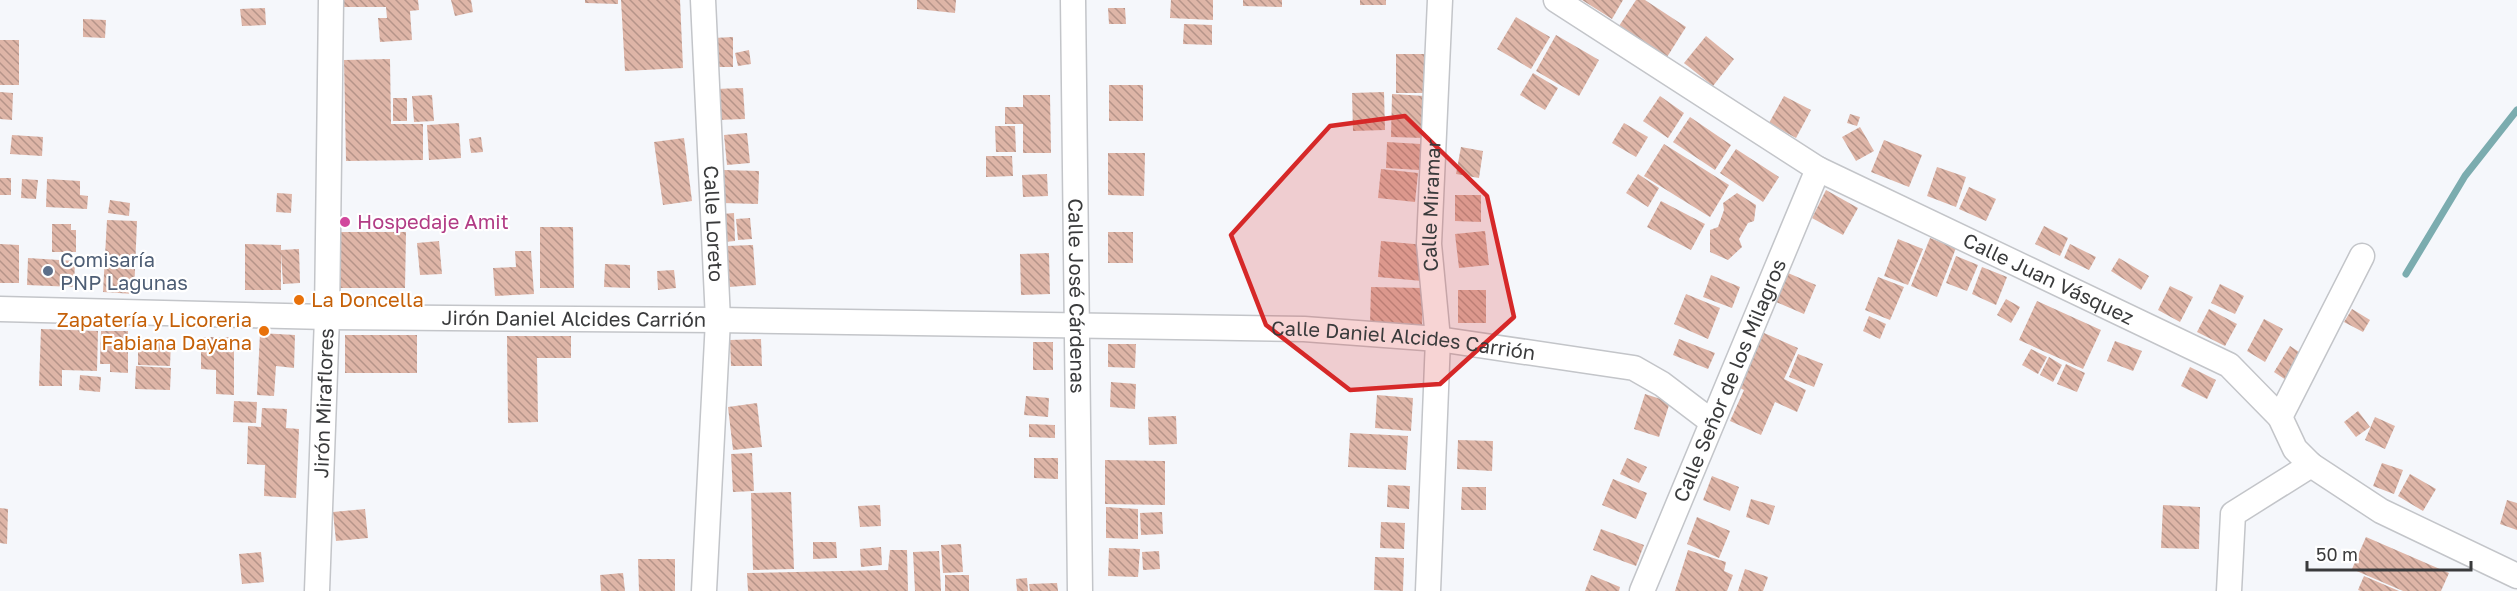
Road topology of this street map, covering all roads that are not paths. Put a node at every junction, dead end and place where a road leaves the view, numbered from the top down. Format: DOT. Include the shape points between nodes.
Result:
graph roads {
  1 [pos="331,0"];
  2 [pos="704,0"];
  3 [pos="1073,0"];
  4 [pos="1440,0"];
  5 [pos="1556,0"];
  6 [pos="1818,169"];
  7 [pos="2362,256"];
  8 [pos="0,309"];
  9 [pos="327,317"];
  10 [pos="718,320"];
  11 [pos="1076,325"];
  12 [pos="1438,339"];
  13 [pos="2280,417"];
  14 [pos="1712,422"];
  15 [pos="2311,465"];
  16 [pos="2517,576"];
  17 [pos="317,591"];
  18 [pos="704,591"];
  19 [pos="1080,591"];
  20 [pos="1428,591"];
  21 [pos="1642,591"];
  22 [pos="2229,591"];
  1 -- 9 [label="street, Jirón Miraflores"];
  2 -- 10 [label="street, Calle Loreto"];
  3 -- 11 [label="street, Calle José Cárdenas"];
  4 -- 12 [label="street, Calle Miramar" via="1429,244"];
  5 -- 6 [label="street, Calle Juan Vásquez"];
  6 -- 13 [label="street, Calle Juan Vásquez" via="2229,365"];
  6 -- 14 [label="street, Calle Señor de los Milagros"];
  7 -- 13 [label="street"];
  8 -- 9 [label="street, Jirón Daniel Alcides Carrión"];
  9 -- 10 [label="street, Jirón Daniel Alcides Carrión"];
  9 -- 17 [label="street, Jirón Miraflores"];
  10 -- 11 [label="street, Jirón Daniel Alcides Carrión"];
  10 -- 18 [label="street, Calle Loreto"];
  11 -- 12 [label="street, Calle Daniel Alcides Carrión" via="1304,329"];
  11 -- 19 [label="street, Calle José Cárdenas"];
  12 -- 14 [label="street, Calle Daniel Alcides Carrión" via="1635,368"];
  12 -- 20 [label="street, Calle Miramar"];
  13 -- 15 [label="street, Calle Juan Vásquez" via="2295,449"];
  14 -- 21 [label="street, Calle Señor de los Milagros"];
  15 -- 16 [label="street, Calle Juan Vásquez" via="2380,511"];
  15 -- 22 [label="street" via="2233,514"];
}
